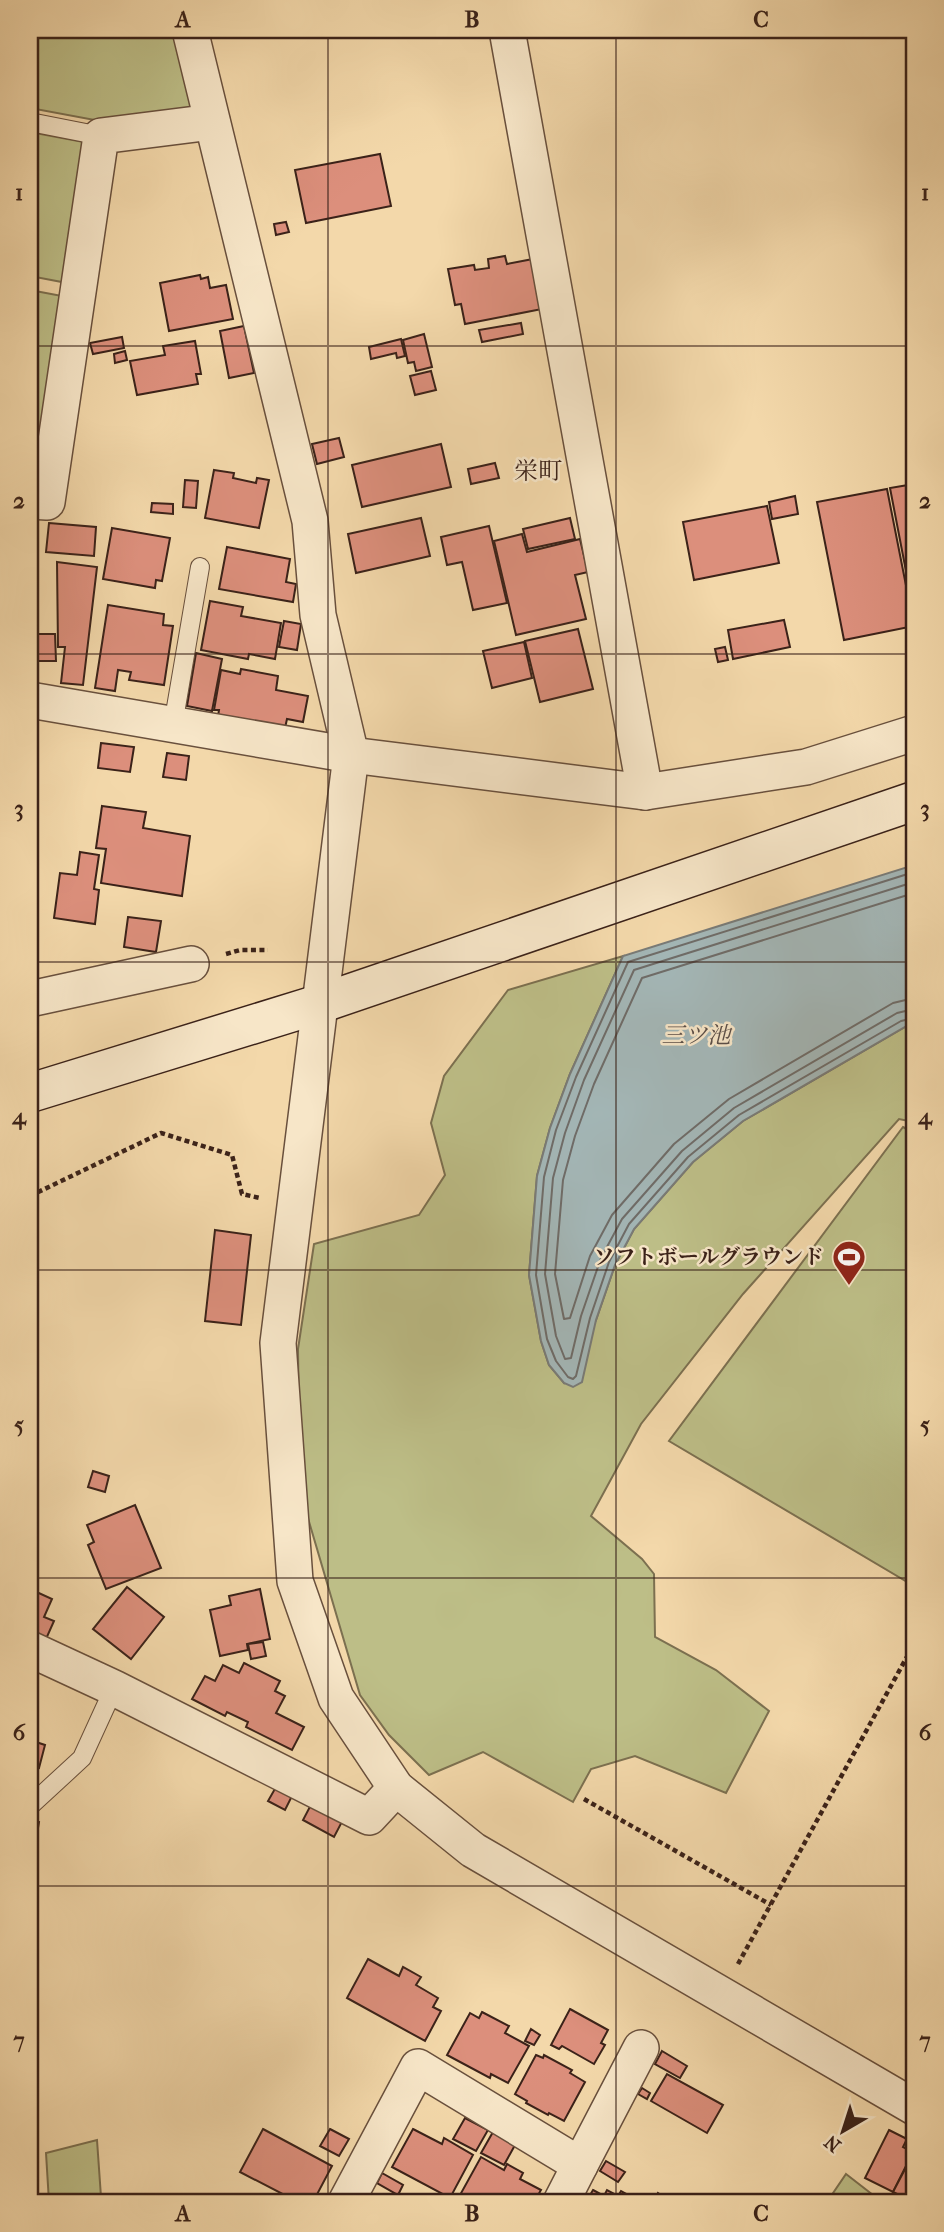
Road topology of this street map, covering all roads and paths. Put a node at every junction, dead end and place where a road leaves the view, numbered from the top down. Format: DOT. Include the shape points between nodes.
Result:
graph roads {
  1 [pos="190,30"];
  2 [pos="507,30"];
  3 [pos="30,122"];
  4 [pos="212,122"];
  5 [pos="101,136"];
  6 [pos="30,501"];
  7 [pos="200,567"];
  8 [pos="30,700"];
  9 [pos="173,725"];
  10 [pos="914,733"];
  11 [pos="351,755"];
  12 [pos="645,792"];
  13 [pos="914,801"];
  14 [pos="240,950"];
  15 [pos="268,950"];
  16 [pos="191,964"];
  17 [pos="30,999"];
  18 [pos="318,1003"];
  19 [pos="30,1093"];
  20 [pos="30,1196"];
  21 [pos="264,1199"];
  22 [pos="914,1644"];
  23 [pos="30,1649"];
  24 [pos="114,1688"];
  25 [pos="396,1788"];
  26 [pos="584,1799"];
  27 [pos="30,1806"];
  28 [pos="771,1905"];
  29 [pos="721,1995"];
  30 [pos="641,2048"];
  31 [pos="914,2106"];
  32 [pos="580,2165"];
  33 [pos="346,2202"];
  34 [pos="561,2202"];
  1 -- 4 [label="street"];
  2 -- 12 [label="street"];
  3 -- 5 [label="lane"];
  4 -- 5 [label="street"];
  4 -- 11 [label="street" via="310,521 318,615"];
  5 -- 6 [label="street" via="47,502"];
  7 -- 9 [label="lane"];
  8 -- 9 [label="street"];
  9 -- 11 [label="street"];
  10 -- 12 [label="street" via="806,767"];
  11 -- 12 [label="street"];
  11 -- 18 [label="street"];
  13 -- 18 [label="street"];
  14 -- 15 [label="path"];
  16 -- 17 [label="street"];
  18 -- 19 [label="street"];
  18 -- 25 [label="street" via="278,1343 295,1581 336,1698"];
  20 -- 21 [label="path" via="161,1132 233,1155 242,1194"];
  22 -- 28 [label="path"];
  23 -- 24 [label="street"];
  24 -- 25 [label="street" via="369,1817"];
  24 -- 27 [label="lane" via="82,1758"];
  25 -- 29 [label="street" via="473,1850"];
  26 -- 28 [label="path"];
  28 -- 29 [label="path"];
  29 -- 31 [label="street"];
  30 -- 32 [label="street"];
  32 -- 33 [label="street" via="418,2067"];
  32 -- 34 [label="street"];
}
